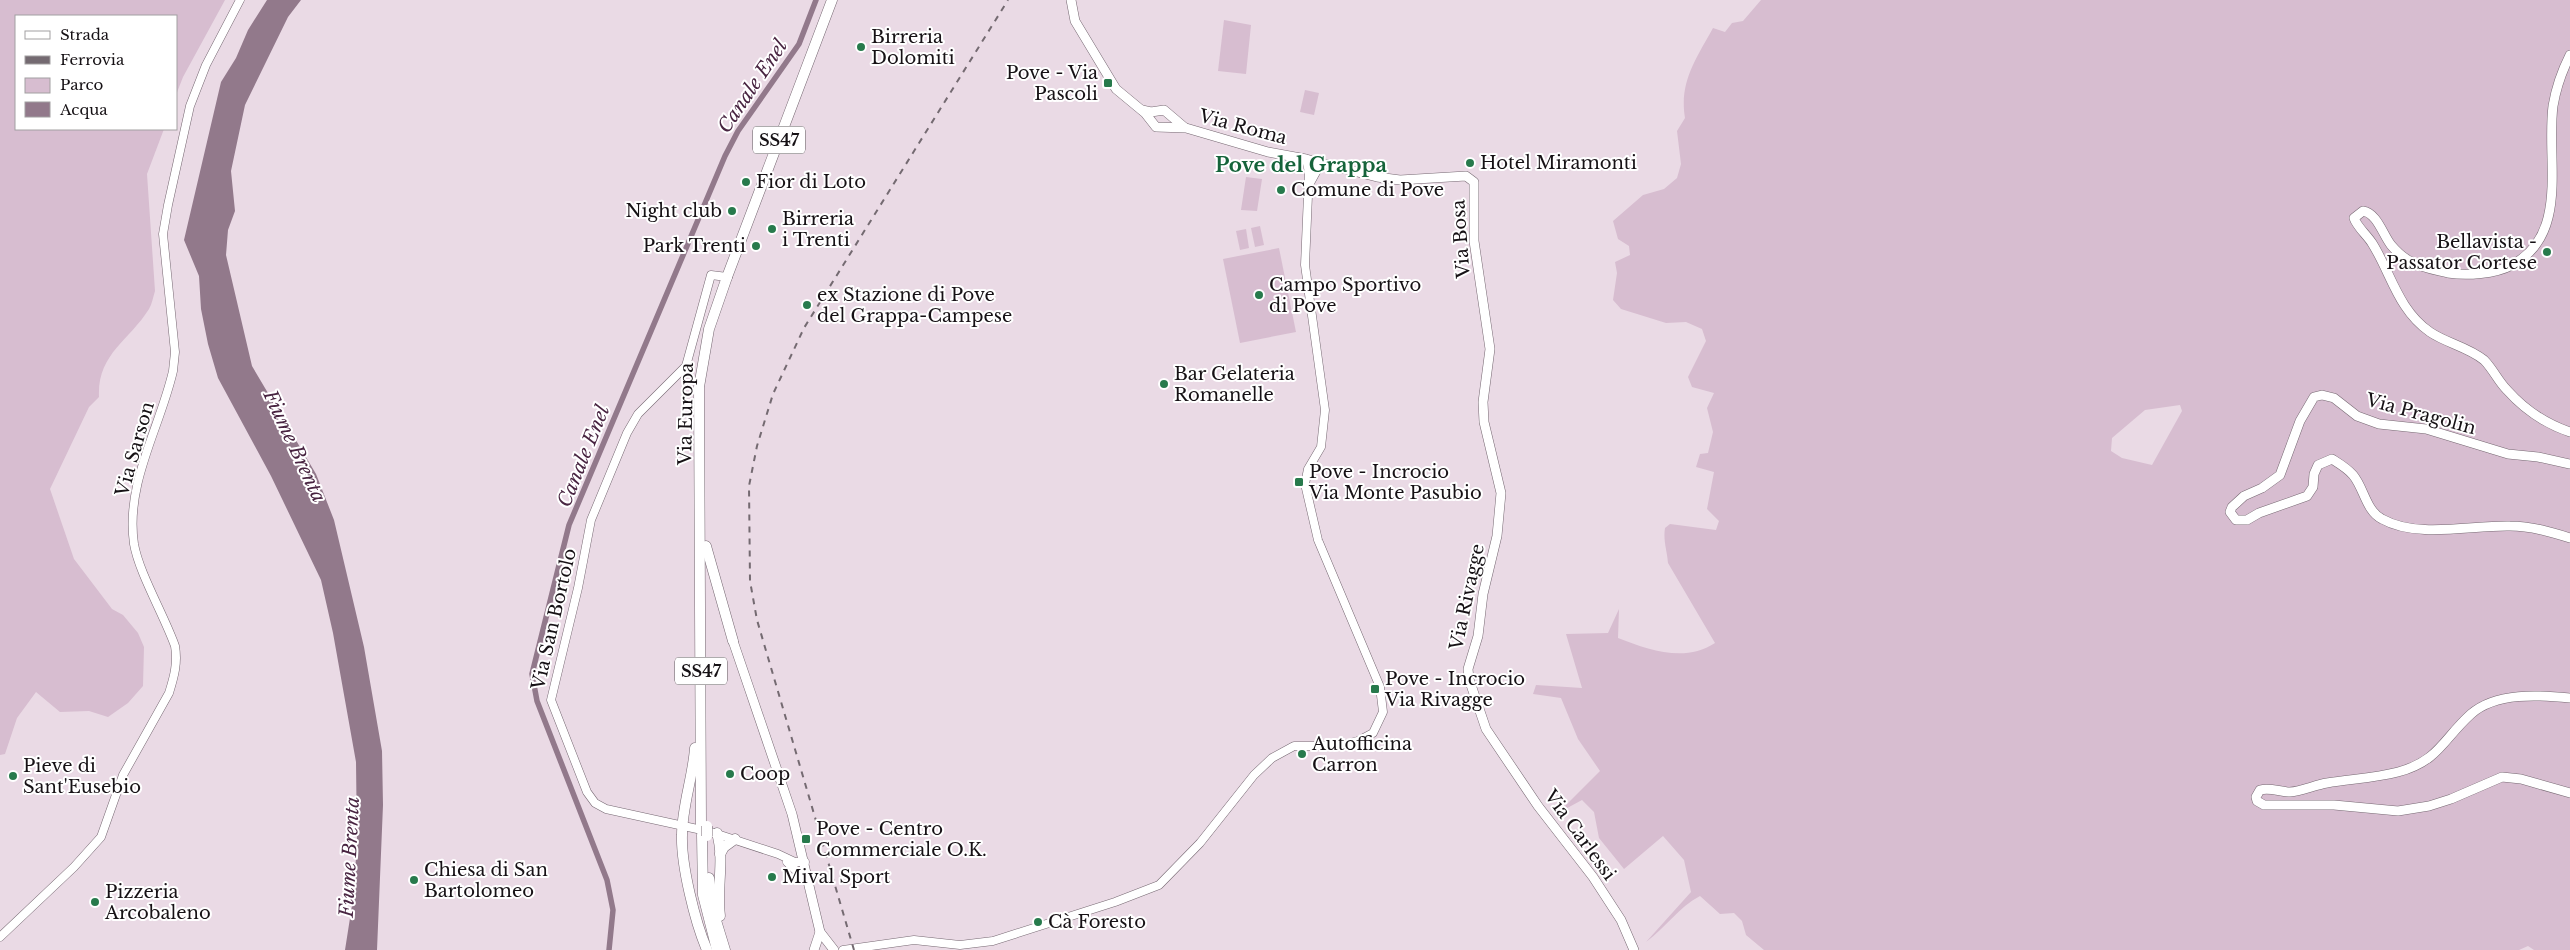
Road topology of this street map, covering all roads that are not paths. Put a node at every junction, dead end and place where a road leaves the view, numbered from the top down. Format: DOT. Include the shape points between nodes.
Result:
graph roads {
  1 [pos="240,0"];
  2 [pos="832,0"];
  3 [pos="1071,0"];
  4 [pos="2570,55"];
  5 [pos="1140,109"];
  6 [pos="1156,111"];
  7 [pos="1171,116"];
  8 [pos="1153,122"];
  9 [pos="1167,126"];
  10 [pos="1186,128"];
  11 [pos="1306,159"];
  12 [pos="1321,163"];
  13 [pos="1469,176"];
  14 [pos="1308,187"];
  15 [pos="727,277"];
  16 [pos="2570,432"];
  17 [pos="1491,454"];
  18 [pos="2570,464"];
  19 [pos="702,521"];
  20 [pos="2570,538"];
  21 [pos="702,575"];
  22 [pos="733,641"];
  23 [pos="2570,698"];
  24 [pos="701,720"];
  25 [pos="1495,742"];
  26 [pos="2570,793"];
  27 [pos="682,826"];
  28 [pos="707,831"];
  29 [pos="735,839"];
  30 [pos="720,854"];
  31 [pos="778,854"];
  32 [pos="804,859"];
  33 [pos="810,885"];
  34 [pos="820,932"];
  35 [pos="0,937"];
  36 [pos="830,945"];
  37 [pos="721,947"];
  38 [pos="815,948"];
  39 [pos="707,950"];
  40 [pos="844,950"];
  41 [pos="1634,950"];
  1 -- 35 [label="street, Via Sarson" via="206,65 184,128 163,234 174,346 173,371 136,484 133,507 134,545 169,630 177,661 169,693 123,775 106,826 89,852"];
  2 -- 15 [label="main road, Via Europa / SS47"];
  3 -- 5 [label="main road, Via Roma" via="1074,21 1116,89"];
  4 -- 16 [label="main road" via="2557,86 2553,106 2554,188 2547,227 2540,243 2519,261 2496,271 2475,273 2431,269 2411,262 2392,246 2371,214 2363,211 2354,218 2372,243 2400,301 2411,315 2448,343 2475,353 2506,390 2530,411 2556,428"];
  5 -- 6 [label="main road, Via Roma"];
  5 -- 8 [label="main road, Via Roma"];
  6 -- 7 [label="main road, Via Roma" via="1164,110"];
  6 -- 8 [label="main road"];
  7 -- 9 [label="main road"];
  7 -- 10 [label="main road, Via Roma"];
  8 -- 9 [label="main road, Via Roma" via="1159,128"];
  9 -- 10 [label="main road, Via Roma"];
  10 -- 11 [label="main road, Via Roma" via="1268,152"];
  11 -- 12 [label="main road, Via Roma"];
  11 -- 14 [label="street"];
  12 -- 13 [label="main road, Via Roma" via="1395,180"];
  12 -- 14 [label="street"];
  13 -- 17 [label="main road, Via Bosa" via="1474,182 1474,241 1490,349 1483,409"];
  14 -- 40 [label="street" via="1305,265 1325,410 1324,438 1308,469 1305,484 1318,540 1380,687 1383,712 1373,732 1358,741 1338,746 1294,746 1272,758 1254,775 1200,843 1159,885 993,941 960,945 914,940"];
  15 -- 19 [label="main road, Via Europa / SS47" via="709,329 701,368"];
  15 -- 27 [label="street, Via San Bortolo" via="712,275 686,366 638,414 627,432 591,520 551,700 587,792 595,803 606,809"];
  17 -- 25 [label="main road, Via Rivagge" via="1501,493 1497,536 1483,594 1478,636 1468,669 1481,716"];
  18 -- 20 [label="main road, Via Pragolin" via="2538,456 2508,454 2426,429 2379,424 2358,416 2334,398 2322,394 2314,397 2300,421 2280,475 2244,496 2230,512 2236,520 2247,520 2307,496 2313,487 2318,465 2332,459 2355,476 2380,519 2396,525 2414,530 2512,526 2545,530"];
  19 -- 21 [label="main road, SS47"];
  19 -- 22 [label="main road" via="714,580"];
  21 -- 24 [label="main road, SS47"];
  21 -- 28 [label="main road, SS47" via="706,607"];
  22 -- 32 [label="main road" via="792,814"];
  23 -- 26 [label="main road" via="2495,700 2472,714 2444,746 2421,765 2290,792 2264,788 2256,797 2264,805 2334,805 2398,811 2451,799 2502,777"];
  24 -- 27 [label="main road"];
  24 -- 28 [label="main road, SS47"];
  25 -- 41 [label="main road, Via Carlessi" via="1538,806 1593,877 1621,920"];
  27 -- 28 [label="street, Via San Bortolo"];
  27 -- 39 [label="main road" via="691,902"];
  28 -- 29 [label="street, Via San Bortolo"];
  28 -- 30 [label="main road"];
  28 -- 37 [label="main road, SS47" via="703,895"];
  29 -- 30 [label="main road"];
  29 -- 31 [label="street, Via San Bortolo"];
  30 -- 37 [label="main road"];
  31 -- 32 [label="street, Via San Bortolo"];
  31 -- 33 [label="street"];
  32 -- 33 [label="main road"];
  33 -- 34 [label="main road"];
  34 -- 36 [label="main road"];
  34 -- 38 [label="main road"];
  36 -- 38 [label="main road"];
  36 -- 40 [label="street"];
}
